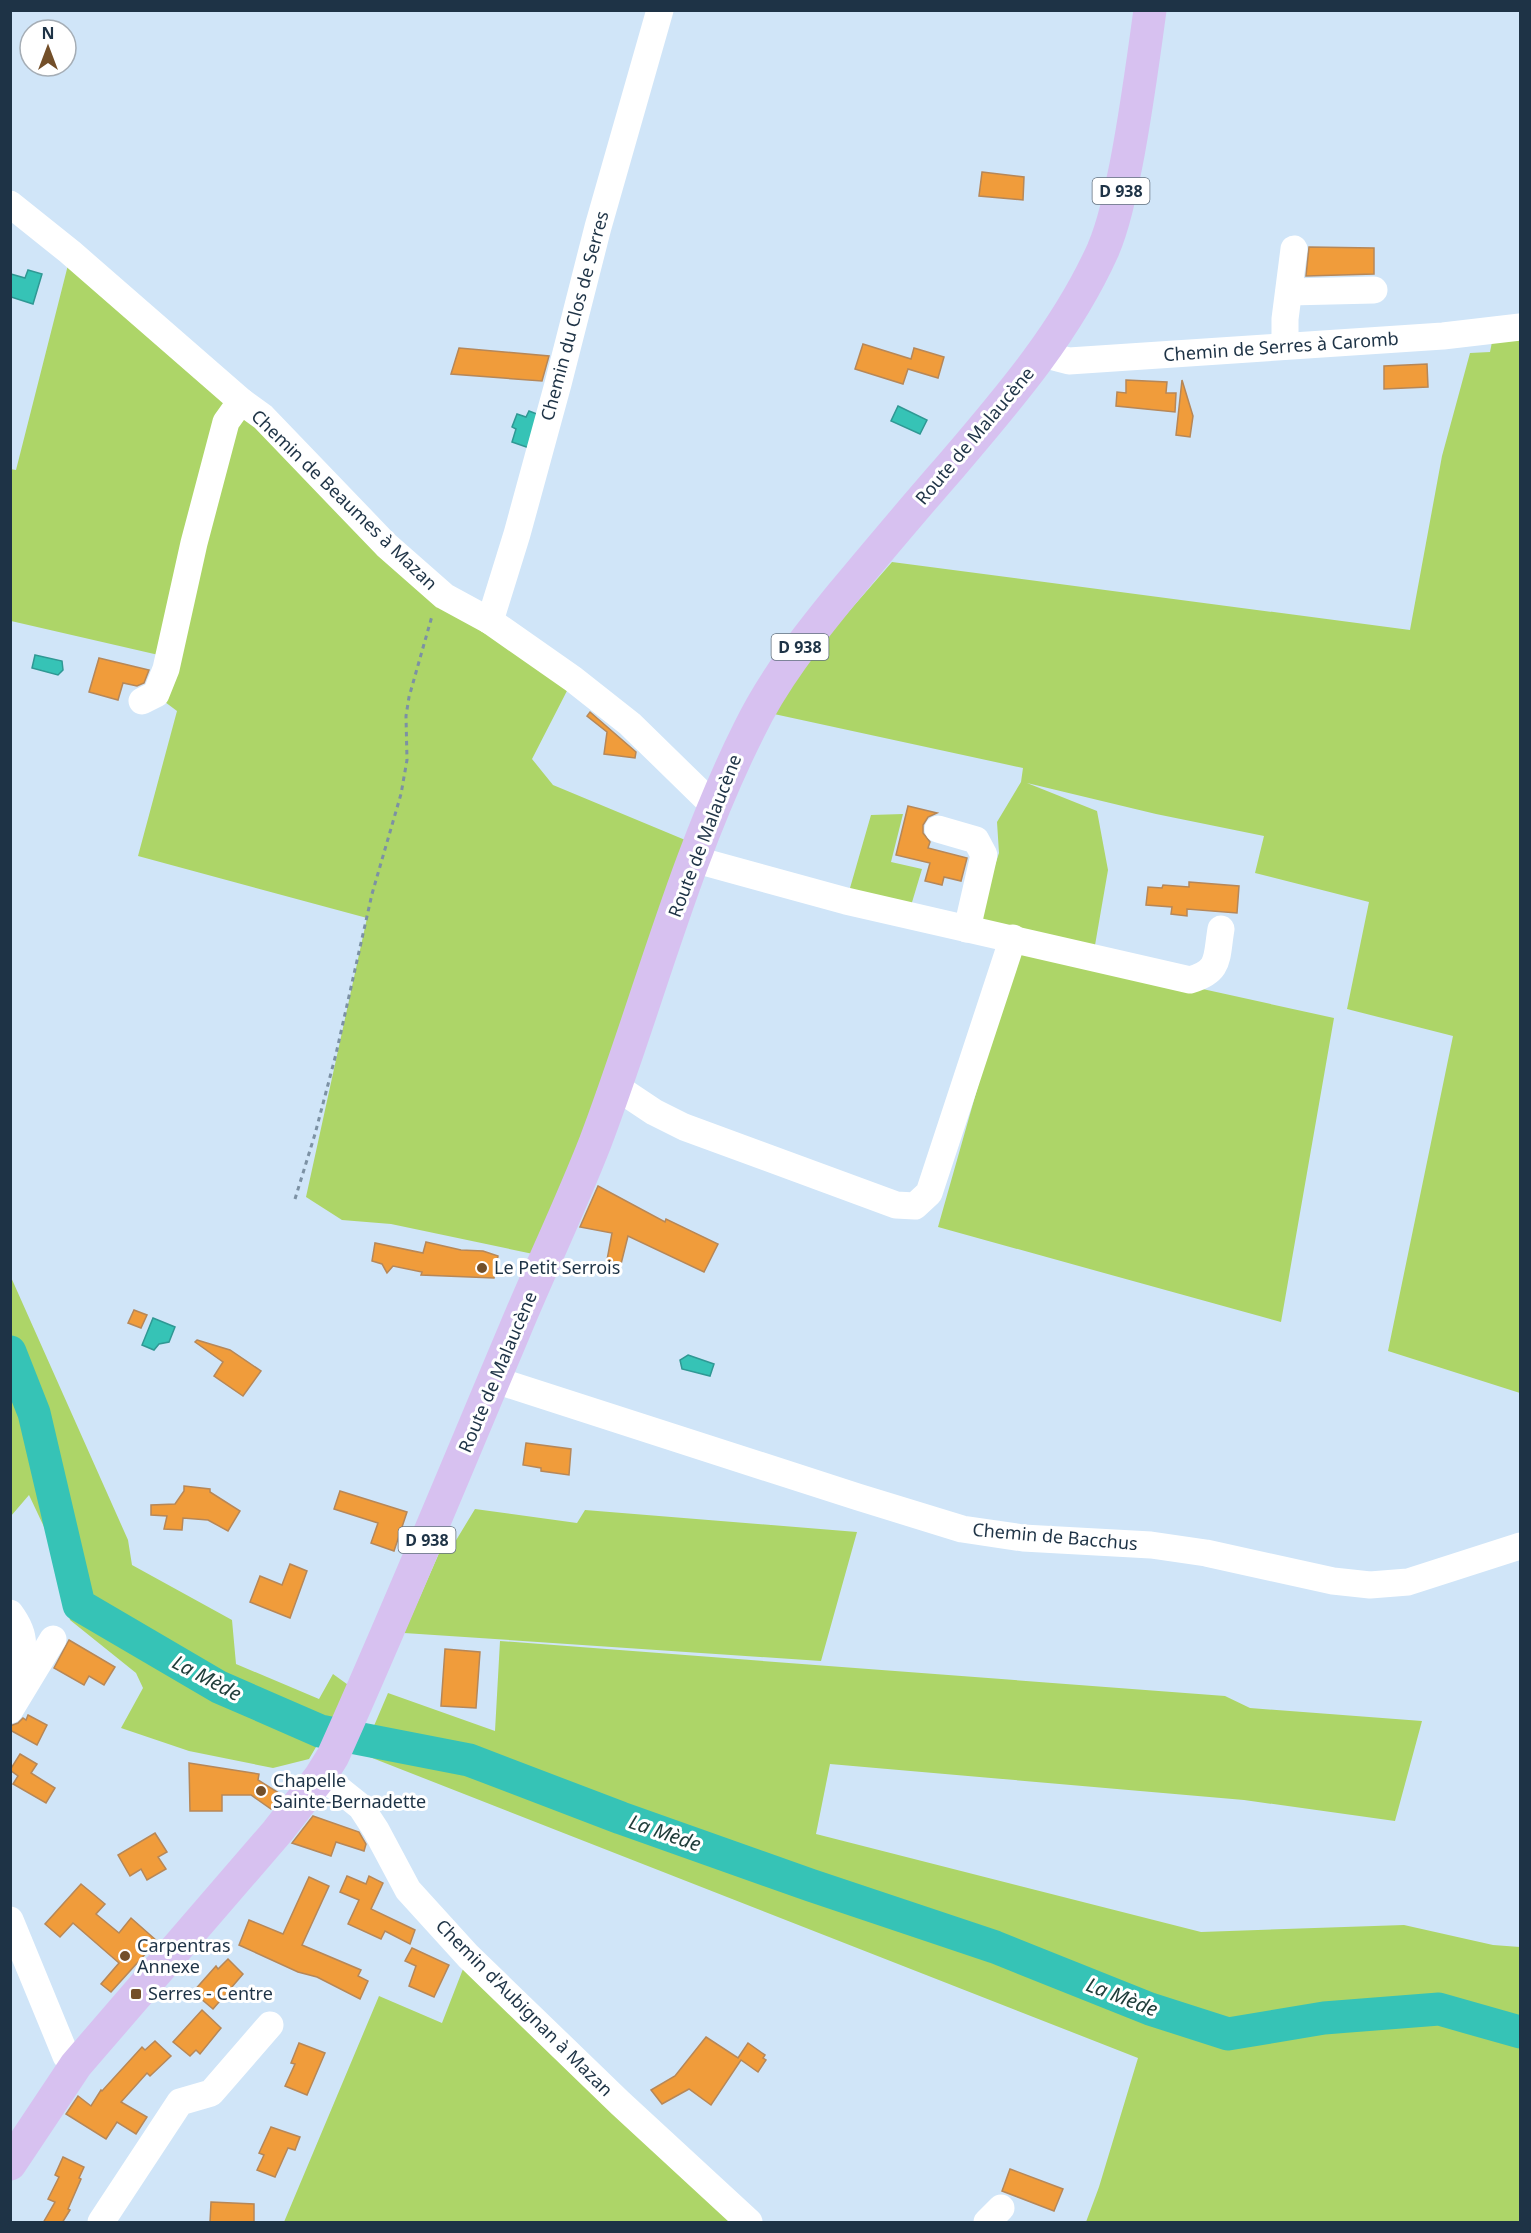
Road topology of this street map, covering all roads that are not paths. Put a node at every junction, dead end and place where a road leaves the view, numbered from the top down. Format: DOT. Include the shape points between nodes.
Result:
graph roads {
  1 [pos="660,10"];
  2 [pos="1150,10"];
  3 [pos="10,204"];
  4 [pos="1294,249"];
  5 [pos="1374,290"];
  6 [pos="1288,292"];
  7 [pos="1521,327"];
  8 [pos="1285,346"];
  9 [pos="1042,354"];
  10 [pos="241,401"];
  11 [pos="490,621"];
  12 [pos="142,701"];
  13 [pos="713,805"];
  14 [pos="938,829"];
  15 [pos="693,859"];
  16 [pos="967,929"];
  17 [pos="1221,929"];
  18 [pos="1013,938"];
  19 [pos="615,1086"];
  20 [pos="495,1380"];
  21 [pos="1521,1546"];
  22 [pos="10,1613"];
  23 [pos="53,1639"];
  24 [pos="10,1679"];
  25 [pos="10,1710"];
  26 [pos="326,1767"];
  27 [pos="10,1920"];
  28 [pos="270,2025"];
  29 [pos="76,2065"];
  30 [pos="15,2152"];
  31 [pos="101,2223"];
  32 [pos="749,2223"];
  1 -- 11 [label="street, Chemin du Clos de Serres"];
  2 -- 9 [label="main road, Route de Malaucène / D 938" via="1131,140 1106,244 1063,326"];
  3 -- 10 [label="street, Chemin de Beaumes à Mazan"];
  4 -- 6 [label="street"];
  5 -- 6 [label="street"];
  6 -- 8 [label="street"];
  7 -- 8 [label="street, Chemin de Serres à Caromb"];
  8 -- 9 [label="street, Chemin de Serres à Caromb" via="1069,361"];
  9 -- 13 [label="main road, Route de Malaucène / D 938" via="804,642 752,723"];
  10 -- 11 [label="street, Chemin de Beaumes à Mazan" via="262,417 386,545 444,596"];
  10 -- 12 [label="street" via="226,422 166,669 156,694"];
  11 -- 13 [label="street, Chemin de Beaumes à Mazan" via="630,724"];
  13 -- 15 [label="main road, Route de Malaucène / D 938"];
  14 -- 16 [label="street" via="976,840 984,855"];
  15 -- 16 [label="street"];
  15 -- 19 [label="main road, Route de Malaucène / D 938"];
  16 -- 18 [label="street"];
  17 -- 18 [label="street" via="1215,965 1207,976 1190,981"];
  18 -- 19 [label="street" via="929,1193 915,1206 896,1205 684,1127 654,1113"];
  19 -- 20 [label="main road, Route de Malaucène / D 938" via="575,1194"];
  20 -- 21 [label="street, Chemin de Bacchus" via="962,1529 1023,1538 1151,1545 1370,1585 1408,1582"];
  20 -- 26 [label="main road, Route de Malaucène / D 938"];
  22 -- 24 [label="street" via="20,1626 24,1651"];
  23 -- 25 [label="street"];
  26 -- 29 [label="main road, D 938" via="277,1832"];
  26 -- 32 [label="street, Chemin d'Aubignan à Mazan" via="336,1787 361,1808 376,1830 408,1890 468,1956"];
  27 -- 29 [label="street" via="66,2056"];
  28 -- 31 [label="street" via="211,2093 180,2102"];
  29 -- 30 [label="main road, D 938"];
}
